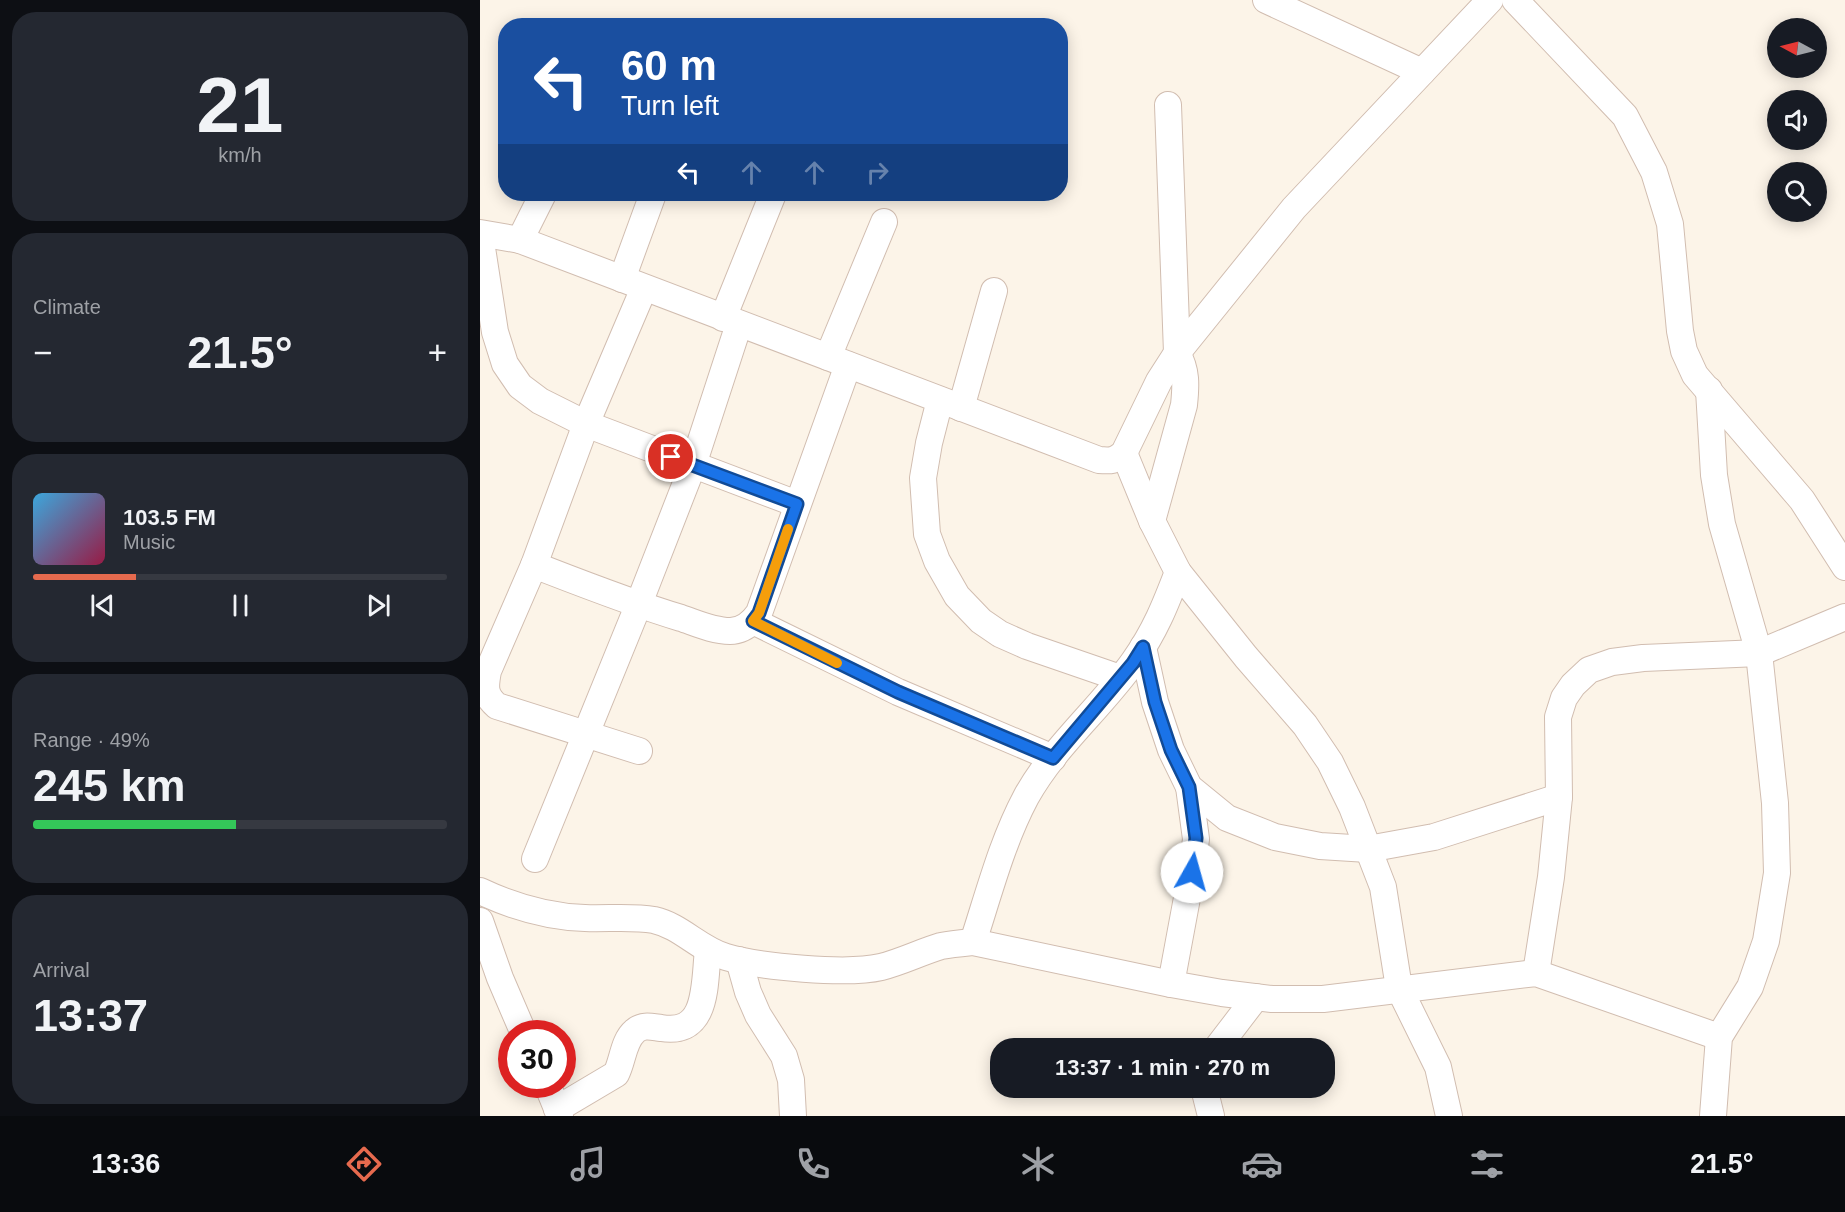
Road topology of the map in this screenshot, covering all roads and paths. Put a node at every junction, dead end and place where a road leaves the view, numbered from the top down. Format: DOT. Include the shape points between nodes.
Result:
graph roads {
  1 [pos="1266,0"];
  2 [pos="1490,0"];
  3 [pos="1515,0"];
  4 [pos="1422,72"];
  5 [pos="1168,105"];
  6 [pos="540,201"];
  7 [pos="651,201"];
  8 [pos="771,201"];
  9 [pos="884,222"];
  10 [pos="520,240"];
  11 [pos="484,241"];
  12 [pos="633,283"];
  13 [pos="994,291"];
  14 [pos="731,321"];
  15 [pos="1177,353"];
  16 [pos="838,361"];
  17 [pos="1709,390"];
  18 [pos="951,404"];
  19 [pos="586,424"];
  20 [pos="1124,453"];
  21 [pos="693,465"];
  22 [pos="797,504"];
  23 [pos="1152,521"];
  24 [pos="534,565"];
  25 [pos="1845,567"];
  26 [pos="1178,572"];
  27 [pos="638,606"];
  28 [pos="1845,617"];
  29 [pos="753,621"];
  30 [pos="1143,647"];
  31 [pos="1759,652"];
  32 [pos="1120,678"];
  33 [pos="585,735"];
  34 [pos="639,751"];
  35 [pos="1053,758"];
  36 [pos="1189,787"];
  37 [pos="1558,796"];
  38 [pos="1368,849"];
  39 [pos="535,859"];
  40 [pos="480,891"];
  41 [pos="480,921"];
  42 [pos="973,942"];
  43 [pos="708,950"];
  44 [pos="739,960"];
  45 [pos="1536,973"];
  46 [pos="1171,984"];
  47 [pos="1399,988"];
  48 [pos="1256,998"];
  49 [pos="518,1020"];
  50 [pos="1719,1037"];
  51 [pos="1225,1038"];
  52 [pos="552,1098"];
  53 [pos="1206,1098"];
  54 [pos="558,1113"];
  55 [pos="793,1116"];
  56 [pos="1211,1116"];
  57 [pos="1449,1116"];
  58 [pos="1713,1116"];
  1 -- 4 [label="street"];
  2 -- 4 [label="street"];
  3 -- 17 [label="street" via="1625,116 1649,163 1670,224 1684,351 1695,375"];
  4 -- 15 [label="street" via="1294,208"];
  5 -- 15 [label="street"];
  6 -- 10 [label="street"];
  7 -- 12 [label="street"];
  8 -- 14 [label="street"];
  9 -- 16 [label="street"];
  10 -- 11 [label="street"];
  10 -- 12 [label="street"];
  11 -- 19 [label="street" via="495,332 505,364 520,386 540,401"];
  12 -- 14 [label="street"];
  12 -- 19 [label="street"];
  13 -- 18 [label="street"];
  14 -- 16 [label="street"];
  14 -- 21 [label="street"];
  15 -- 20 [label="street"];
  15 -- 23 [label="street" via="1184,364 1184,405"];
  16 -- 18 [label="street"];
  16 -- 22 [label="street"];
  17 -- 25 [label="street" via="1802,500"];
  17 -- 31 [label="street" via="1714,475 1722,524"];
  18 -- 20 [label="street" via="1099,460 1111,462"];
  18 -- 32 [label="street" via="929,443 923,478 927,534 957,596 1000,634"];
  19 -- 21 [label="street"];
  19 -- 24 [label="street"];
  20 -- 23 [label="street"];
  21 -- 22 [label="street"];
  21 -- 27 [label="street"];
  22 -- 29 [label="street"];
  23 -- 26 [label="street"];
  24 -- 27 [label="street"];
  24 -- 33 [label="street" via="488,671 486,693 496,706"];
  26 -- 30 [label="street" via="1159,622"];
  26 -- 38 [label="street" via="1311,734 1348,798"];
  27 -- 29 [label="street" via="730,631"];
  27 -- 33 [label="street"];
  28 -- 31 [label="street"];
  29 -- 35 [label="street" via="898,692"];
  30 -- 32 [label="street"];
  30 -- 36 [label="street" via="1155,702"];
  31 -- 37 [label="street" via="1643,658 1589,670 1564,698 1558,717"];
  31 -- 50 [label="street" via="1775,803 1777,873 1766,941 1750,987"];
  32 -- 35 [label="street"];
  33 -- 34 [label="street"];
  33 -- 39 [label="street"];
  35 -- 42 [label="street" via="1027,796 1005,844"];
  36 -- 38 [label="street" via="1227,818 1275,837 1320,846"];
  36 -- 46 [label="street" via="1196,838"];
  37 -- 38 [label="street" via="1434,837"];
  37 -- 45 [label="street" via="1551,877"];
  38 -- 47 [label="street" via="1383,887"];
  40 -- 43 [label="street" via="538,913 652,920 674,926"];
  41 -- 49 [label="street"];
  42 -- 44 [label="street" via="943,946 880,967 836,970"];
  42 -- 46 [label="street"];
  43 -- 44 [label="street"];
  43 -- 54 [label="street" via="703,1000 696,1018 679,1029 639,1028 632,1033 616,1074"];
  44 -- 55 [label="street" via="748,992 784,1056 791,1080"];
  45 -- 47 [label="street"];
  45 -- 50 [label="street"];
  46 -- 48 [label="street"];
  47 -- 48 [label="street" via="1323,999"];
  47 -- 57 [label="street" via="1438,1067"];
  48 -- 51 [label="street"];
  50 -- 58 [label="street"];
  52 -- 54 [label="street"];
  53 -- 56 [label="street"];
}
